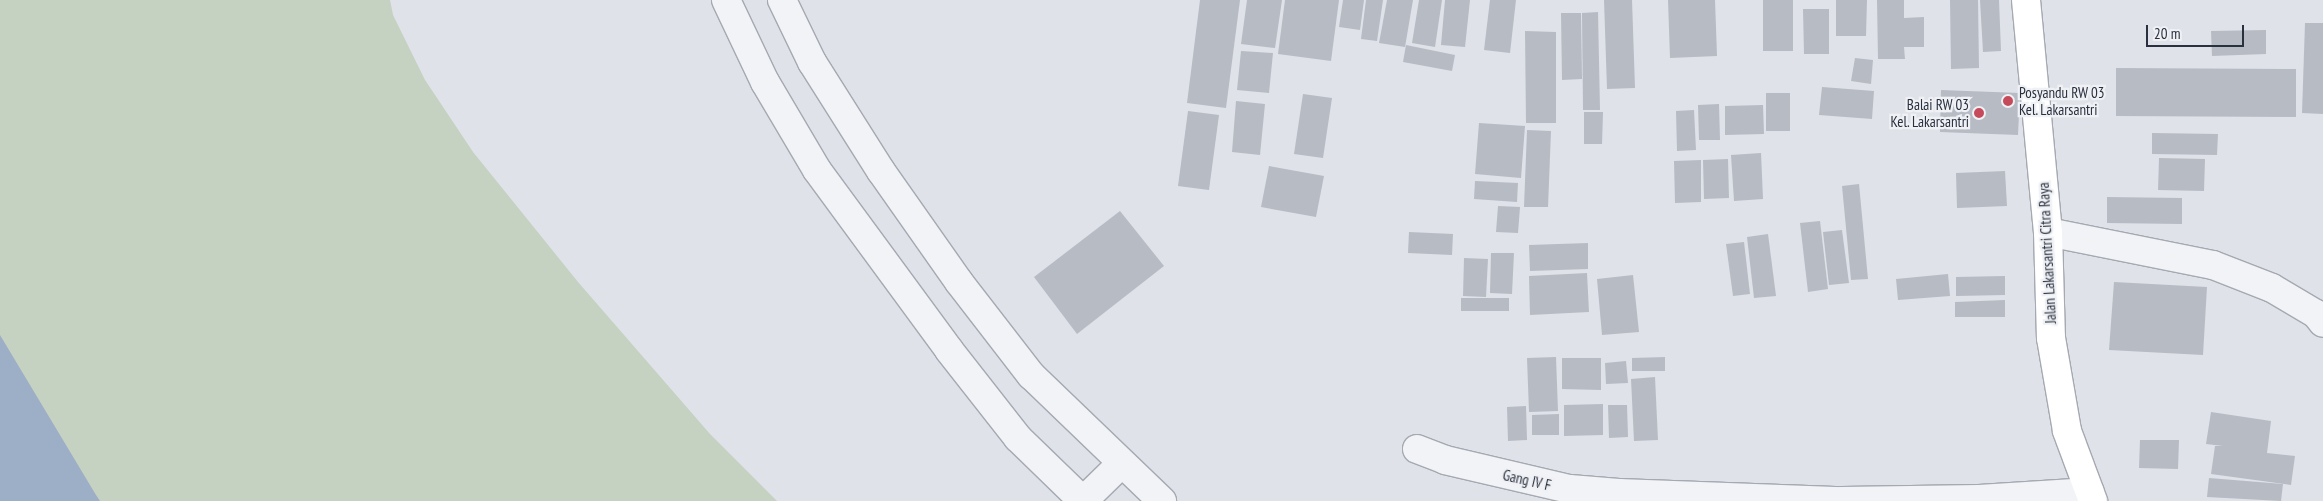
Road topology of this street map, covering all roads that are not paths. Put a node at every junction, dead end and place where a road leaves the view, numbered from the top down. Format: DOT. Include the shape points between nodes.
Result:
graph roads {
  1 [pos="726,0"];
  2 [pos="782,0"];
  3 [pos="2026,0"];
  4 [pos="2048,232"];
  5 [pos="2323,323"];
  6 [pos="1417,450"];
  7 [pos="1122,464"];
  8 [pos="2092,497"];
  9 [pos="1083,501"];
  10 [pos="1162,501"];
  1 -- 9 [label="street" via="765,82 818,170 949,350 1018,438"];
  2 -- 7 [label="street" via="818,70 881,171 959,282 1031,375"];
  3 -- 4 [label="street, Jalan Lakarsantri Citra Raya"];
  4 -- 5 [label="street" via="2213,265 2272,288 2316,314"];
  4 -- 8 [label="street, Jalan Lakarsantri Citra Raya" via="2051,338 2067,431"];
  6 -- 8 [label="street, Gang IV F" via="1445,460 1570,489 1619,493 1842,501"];
  7 -- 9 [label="street"];
  7 -- 10 [label="street"];
}
